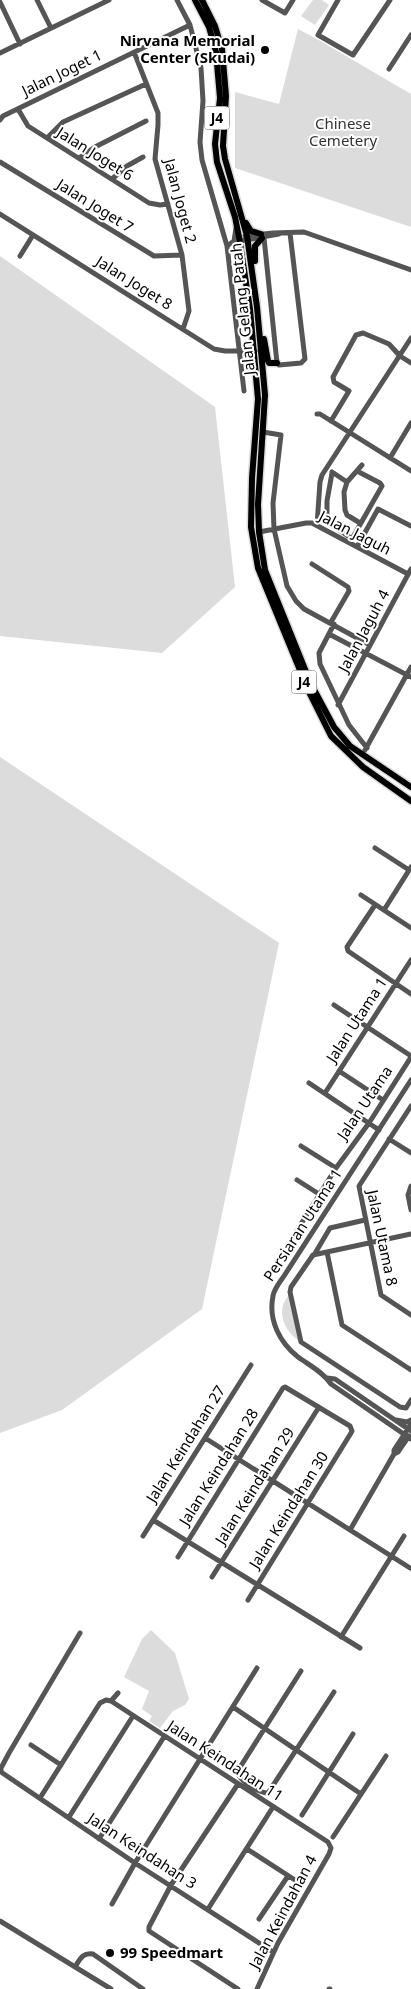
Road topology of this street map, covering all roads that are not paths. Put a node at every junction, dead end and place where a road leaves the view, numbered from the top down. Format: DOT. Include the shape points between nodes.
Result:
graph roads {
  1 [pos="37,0"];
  2 [pos="109,0"];
  3 [pos="177,0"];
  4 [pos="195,0"];
  5 [pos="202,0"];
  6 [pos="262,0"];
  7 [pos="293,0"];
  8 [pos="390,0"];
  9 [pos="335,1"];
  10 [pos="0,2"];
  11 [pos="190,25"];
  12 [pos="51,28"];
  13 [pos="411,35"];
  14 [pos="20,44"];
  15 [pos="134,52"];
  16 [pos="0,53"];
  17 [pos="389,69"];
  18 [pos="146,84"];
  19 [pos="18,109"];
  20 [pos="0,120"];
  21 [pos="146,121"];
  22 [pos="47,138"];
  23 [pos="143,157"];
  24 [pos="79,158"];
  25 [pos="0,162"];
  26 [pos="112,179"];
  27 [pos="168,204"];
  28 [pos="240,211"];
  29 [pos="0,214"];
  30 [pos="235,217"];
  31 [pos="290,233"];
  32 [pos="33,235"];
  33 [pos="262,237"];
  34 [pos="248,238"];
  35 [pos="240,239"];
  36 [pos="227,246"];
  37 [pos="182,255"];
  38 [pos="20,256"];
  39 [pos="411,270"];
  40 [pos="255,284"];
  41 [pos="258,318"];
  42 [pos="183,329"];
  43 [pos="411,338"];
  44 [pos="261,350"];
  45 [pos="239,351"];
  46 [pos="253,351"];
  47 [pos="400,356"];
  48 [pos="277,363"];
  49 [pos="411,363"];
  50 [pos="244,391"];
  51 [pos="317,414"];
  52 [pos="331,421"];
  53 [pos="411,424"];
  54 [pos="263,432"];
  55 [pos="350,433"];
  56 [pos="390,458"];
  57 [pos="362,465"];
  58 [pos="327,469"];
  59 [pos="357,471"];
  60 [pos="411,471"];
  61 [pos="332,473"];
  62 [pos="347,482"];
  63 [pos="251,504"];
  64 [pos="360,523"];
  65 [pos="317,525"];
  66 [pos="411,526"];
  67 [pos="274,529"];
  68 [pos="259,532"];
  69 [pos="357,547"];
  70 [pos="257,564"];
  71 [pos="312,564"];
  72 [pos="410,572"];
  73 [pos="332,623"];
  74 [pos="329,634"];
  75 [pos="370,645"];
  76 [pos="366,653"];
  77 [pos="411,667"];
  78 [pos="409,676"];
  79 [pos="338,705"];
  80 [pos="366,748"];
  81 [pos="363,754"];
  82 [pos="411,787"];
  83 [pos="411,801"];
  84 [pos="376,848"];
  85 [pos="410,868"];
  86 [pos="361,895"];
  87 [pos="375,905"];
  88 [pos="384,910"];
  89 [pos="411,928"];
  90 [pos="411,960"];
  91 [pos="395,983"];
  92 [pos="411,994"];
  93 [pos="334,1004"];
  94 [pos="367,1027"];
  95 [pos="411,1057"];
  96 [pos="339,1071"];
  97 [pos="411,1080"];
  98 [pos="309,1083"];
  99 [pos="325,1094"];
  100 [pos="383,1100"];
  101 [pos="411,1106"];
  102 [pos="369,1123"];
  103 [pos="379,1130"];
  104 [pos="389,1139"];
  105 [pos="301,1146"];
  106 [pos="411,1153"];
  107 [pos="336,1168"];
  108 [pos="297,1180"];
  109 [pos="411,1186"];
  110 [pos="320,1194"];
  111 [pos="411,1210"];
  112 [pos="365,1220"];
  113 [pos="411,1234"];
  114 [pos="291,1240"];
  115 [pos="370,1243"];
  116 [pos="326,1252"];
  117 [pos="314,1255"];
  118 [pos="411,1315"];
  119 [pos="251,1365"];
  120 [pos="411,1370"];
  121 [pos="327,1378"];
  122 [pos="411,1400"];
  123 [pos="319,1407"];
  124 [pos="394,1419"];
  125 [pos="411,1420"];
  126 [pos="391,1426"];
  127 [pos="409,1432"];
  128 [pos="205,1438"];
  129 [pos="411,1443"];
  130 [pos="401,1444"];
  131 [pos="238,1459"];
  132 [pos="273,1481"];
  133 [pos="307,1502"];
  134 [pos="154,1520"];
  135 [pos="350,1530"];
  136 [pos="143,1536"];
  137 [pos="404,1536"];
  138 [pos="188,1541"];
  139 [pos="391,1557"];
  140 [pos="178,1558"];
  141 [pos="222,1562"];
  142 [pos="410,1568"];
  143 [pos="212,1577"];
  144 [pos="258,1584"];
  145 [pos="248,1600"];
  146 [pos="80,1633"];
  147 [pos="341,1637"];
  148 [pos="360,1648"];
  149 [pos="258,1668"];
  150 [pos="301,1671"];
  151 [pos="334,1692"];
  152 [pos="118,1693"];
  153 [pos="111,1701"];
  154 [pos="233,1707"];
  155 [pos="133,1716"];
  156 [pos="264,1729"];
  157 [pos="353,1734"];
  158 [pos="164,1737"];
  159 [pos="31,1745"];
  160 [pos="296,1750"];
  161 [pos="386,1756"];
  162 [pos="200,1759"];
  163 [pos="61,1766"];
  164 [pos="0,1768"];
  165 [pos="329,1771"];
  166 [pos="238,1784"];
  167 [pos="361,1794"];
  168 [pos="40,1798"];
  169 [pos="273,1807"];
  170 [pos="302,1815"];
  171 [pos="69,1817"];
  172 [pos="333,1837"];
  173 [pos="99,1838"];
  174 [pos="331,1848"];
  175 [pos="247,1849"];
  176 [pos="135,1863"];
  177 [pos="288,1876"];
  178 [pos="298,1882"];
  179 [pos="171,1885"];
  180 [pos="112,1904"];
  181 [pos="208,1909"];
  182 [pos="259,1919"];
  183 [pos="0,1921"];
  184 [pos="273,1952"];
  185 [pos="75,1967"];
  186 [pos="112,1989"];
  187 [pos="143,1989"];
  188 [pos="238,1989"];
  189 [pos="257,1989"];
  1 -- 12 [label="street"];
  2 -- 12 [label="street"];
  3 -- 11 [label="street"];
  4 -- 30 [label="main road, Jalan Gelang Patah / J4" via="216,52 220,98 215,144"];
  5 -- 28 [label="main road, Jalan Gelang Patah / J4" via="222,49 226,96 224,160"];
  6 -- 7 [label="street" via="285,13"];
  8 -- 9 [label="street" via="353,55 318,35"];
  10 -- 14 [label="street"];
  11 -- 15 [label="street, Jalan Joget 1"];
  11 -- 36 [label="street" via="201,68 204,101 200,142 202,160"];
  12 -- 14 [label="street"];
  13 -- 17 [label="street"];
  14 -- 16 [label="street"];
  15 -- 18 [label="street, Jalan Joget 2"];
  15 -- 19 [label="street, Jalan Joget 1"];
  18 -- 22 [label="street" via="63,122"];
  18 -- 27 [label="street, Jalan Joget 2" via="158,113 155,159"];
  19 -- 20 [label="street, Jalan Joget 1"];
  19 -- 22 [label="street, Jalan Joget 6" via="28,126"];
  21 -- 24 [label="street"];
  22 -- 24 [label="street, Jalan Joget 6"];
  23 -- 26 [label="street"];
  24 -- 26 [label="street, Jalan Joget 6"];
  25 -- 37 [label="street, Jalan Joget 7" via="154,256"];
  26 -- 27 [label="street, Jalan Joget 6" via="149,203"];
  27 -- 37 [label="street, Jalan Joget 2"];
  28 -- 33 [label="main road" via="250,231"];
  28 -- 34 [label="main road, Jalan Gelang Patah / J4"];
  29 -- 32 [label="street, Jalan Joget 8"];
  30 -- 35 [label="main road, Jalan Gelang Patah / J4"];
  30 -- 36 [label="street" via="234,241"];
  31 -- 33 [label="street"];
  31 -- 39 [label="street" via="304,232"];
  31 -- 48 [label="street" via="305,359 301,363"];
  32 -- 38 [label="street"];
  32 -- 42 [label="street, Jalan Joget 8"];
  33 -- 34 [label="street"];
  33 -- 40 [label="main road" via="255,246"];
  33 -- 48 [label="street"];
  34 -- 35 [label="street"];
  34 -- 40 [label="main road, Jalan Gelang Patah / J4"];
  35 -- 46 [label="main road, Jalan Gelang Patah / J4"];
  36 -- 45 [label="street"];
  37 -- 42 [label="street, Jalan Joget 2" via="189,311"];
  40 -- 41 [label="main road, Jalan Gelang Patah / J4"];
  41 -- 44 [label="main road, Jalan Gelang Patah / J4"];
  41 -- 48 [label="main road" via="268,361"];
  42 -- 45 [label="street, Jalan Joget 8" via="214,349"];
  43 -- 47 [label="street"];
  44 -- 46 [label="street, Jalan Joget 8"];
  44 -- 54 [label="main road, Jalan Gelang Patah / J4" via="265,395"];
  45 -- 46 [label="street, Jalan Joget 8"];
  45 -- 50 [label="street"];
  46 -- 63 [label="main road, Jalan Gelang Patah / J4" via="258,399"];
  47 -- 49 [label="street"];
  47 -- 52 [label="street" via="385,342 363,332 356,335 333,377 334,382 349,391"];
  47 -- 55 [label="street"];
  51 -- 52 [label="street"];
  52 -- 55 [label="street"];
  53 -- 56 [label="street"];
  54 -- 67 [label="street" via="281,435 273,504"];
  54 -- 68 [label="main road, Jalan Gelang Patah / J4"];
  55 -- 56 [label="street"];
  55 -- 58 [label="street"];
  56 -- 60 [label="street"];
  57 -- 59 [label="street"];
  58 -- 61 [label="street"];
  58 -- 65 [label="street" via="320,482"];
  59 -- 62 [label="street"];
  59 -- 64 [label="street" via="382,486"];
  61 -- 62 [label="street"];
  61 -- 64 [label="street, Jalan Jaguh" via="327,522 352,538"];
  62 -- 64 [label="street" via="345,510"];
  63 -- 68 [label="main road"];
  63 -- 70 [label="main road, Jalan Gelang Patah / J4"];
  65 -- 67 [label="street, Jalan Jaguh" via="306,523"];
  65 -- 69 [label="street, Jalan Jaguh"];
  66 -- 69 [label="street" via="378,509"];
  67 -- 68 [label="street, Jalan Jaguh"];
  67 -- 73 [label="street" via="290,592 304,609"];
  68 -- 70 [label="main road" via="255,541"];
  68 -- 81 [label="main road, J4" via="265,570 311,684 340,735"];
  69 -- 72 [label="street, Jalan Jaguh"];
  70 -- 83 [label="main road, J4" via="266,593 331,736 364,767"];
  71 -- 73 [label="street" via="348,587"];
  72 -- 75 [label="street, Jalan Jaguh 4"];
  73 -- 74 [label="street"];
  73 -- 75 [label="street"];
  74 -- 76 [label="street"];
  74 -- 79 [label="street" via="318,659"];
  75 -- 76 [label="street, Jalan Jaguh 4"];
  76 -- 78 [label="street"];
  76 -- 79 [label="street, Jalan Jaguh 4"];
  77 -- 78 [label="street"];
  78 -- 80 [label="street"];
  79 -- 80 [label="street"];
  80 -- 81 [label="street"];
  81 -- 82 [label="main road, J4"];
  84 -- 85 [label="street"];
  85 -- 88 [label="street"];
  86 -- 87 [label="street"];
  87 -- 88 [label="street"];
  87 -- 91 [label="street" via="347,949"];
  88 -- 89 [label="street"];
  90 -- 91 [label="street, Jalan Utama 1"];
  91 -- 92 [label="street"];
  91 -- 94 [label="street, Jalan Utama 1"];
  93 -- 94 [label="street"];
  94 -- 95 [label="street"];
  94 -- 96 [label="street, Jalan Utama 1"];
  95 -- 100 [label="street, Jalan Utama"];
  96 -- 99 [label="street, Jalan Utama 1"];
  96 -- 100 [label="street"];
  97 -- 103 [label="street, Persiaran Utama 1"];
  98 -- 99 [label="street"];
  99 -- 102 [label="street"];
  100 -- 102 [label="street, Jalan Utama"];
  101 -- 104 [label="street, Jalan Utama 8"];
  102 -- 103 [label="street"];
  102 -- 107 [label="street, Jalan Utama"];
  103 -- 121 [label="street, Persiaran Utama 1" via="273,1295 276,1329 285,1344"];
  104 -- 106 [label="street"];
  104 -- 112 [label="street, Jalan Utama 8" via="359,1186"];
  105 -- 107 [label="street"];
  107 -- 110 [label="street, Jalan Utama"];
  108 -- 110 [label="street"];
  109 -- 111 [label="street" via="408,1195"];
  110 -- 114 [label="street, Jalan Utama"];
  112 -- 115 [label="street, Jalan Utama 8"];
  112 -- 117 [label="street" via="330,1228"];
  113 -- 115 [label="street"];
  115 -- 116 [label="street"];
  115 -- 118 [label="street, Jalan Utama 8" via="381,1295"];
  116 -- 117 [label="street"];
  116 -- 120 [label="street" via="342,1324"];
  117 -- 122 [label="street" via="290,1292 300,1342 400,1407 406,1408"];
  119 -- 128 [label="street, Jalan Keindahan 27"];
  121 -- 124 [label="street, Persiaran Utama 1" via="335,1379"];
  121 -- 126 [label="street, Persiaran Utama 1"];
  123 -- 131 [label="street, Jalan Keindahan 28" via="285,1387"];
  123 -- 132 [label="street, Jalan Keindahan 29"];
  123 -- 133 [label="street, Jalan Keindahan 30" via="350,1426 352,1431"];
  124 -- 125 [label="street"];
  124 -- 127 [label="street, Persiaran Utama 1"];
  126 -- 127 [label="street, Persiaran Utama 1"];
  126 -- 130 [label="street"];
  127 -- 130 [label="street"];
  128 -- 131 [label="street"];
  128 -- 134 [label="street, Jalan Keindahan 27"];
  129 -- 130 [label="street"];
  130 -- 135 [label="street" via="394,1450"];
  131 -- 132 [label="street"];
  131 -- 138 [label="street, Jalan Keindahan 28"];
  132 -- 133 [label="street"];
  132 -- 141 [label="street, Jalan Keindahan 29"];
  133 -- 135 [label="street"];
  133 -- 144 [label="street, Jalan Keindahan 30"];
  134 -- 136 [label="street, Jalan Keindahan 27"];
  134 -- 138 [label="street"];
  135 -- 139 [label="street"];
  137 -- 139 [label="street"];
  138 -- 140 [label="street, Jalan Keindahan 28"];
  138 -- 141 [label="street"];
  139 -- 142 [label="street"];
  139 -- 147 [label="street"];
  141 -- 143 [label="street, Jalan Keindahan 29"];
  141 -- 144 [label="street"];
  144 -- 145 [label="street, Jalan Keindahan 30"];
  144 -- 147 [label="street"];
  146 -- 164 [label="street"];
  147 -- 148 [label="street"];
  149 -- 154 [label="street"];
  150 -- 156 [label="street"];
  151 -- 160 [label="street"];
  152 -- 153 [label="street"];
  153 -- 155 [label="street, Jalan Keindahan 11"];
  153 -- 163 [label="street" via="103,1701"];
  154 -- 156 [label="street"];
  154 -- 162 [label="street"];
  155 -- 158 [label="street, Jalan Keindahan 11"];
  155 -- 171 [label="street"];
  156 -- 160 [label="street"];
  156 -- 160 [label="street" via="237,1772 238,1777 268,1793"];
  157 -- 165 [label="street"];
  158 -- 162 [label="street, Jalan Keindahan 11"];
  158 -- 173 [label="street"];
  159 -- 163 [label="street"];
  160 -- 165 [label="street"];
  161 -- 167 [label="street"];
  162 -- 166 [label="street, Jalan Keindahan 11"];
  162 -- 176 [label="street"];
  163 -- 168 [label="street"];
  164 -- 168 [label="street, Jalan Keindahan 3" via="1,1772"];
  165 -- 167 [label="street"];
  165 -- 170 [label="street"];
  166 -- 169 [label="street, Jalan Keindahan 11"];
  166 -- 179 [label="street"];
  167 -- 172 [label="street"];
  168 -- 171 [label="street, Jalan Keindahan 3"];
  169 -- 174 [label="street, Jalan Keindahan 11" via="328,1842"];
  169 -- 175 [label="street"];
  171 -- 173 [label="street, Jalan Keindahan 3"];
  173 -- 176 [label="street, Jalan Keindahan 3"];
  174 -- 184 [label="street, Jalan Keindahan 4"];
  175 -- 177 [label="street"];
  175 -- 181 [label="street"];
  176 -- 179 [label="street, Jalan Keindahan 3"];
  176 -- 180 [label="street"];
  177 -- 178 [label="street"];
  177 -- 182 [label="street"];
  179 -- 181 [label="street, Jalan Keindahan 3"];
  179 -- 188 [label="street" via="149,1931"];
  181 -- 184 [label="street, Jalan Keindahan 3"];
  183 -- 185 [label="street"];
  184 -- 189 [label="street, Jalan Keindahan 4"];
  185 -- 186 [label="street"];
  185 -- 187 [label="street" via="83,1955 93,1954"];
}
